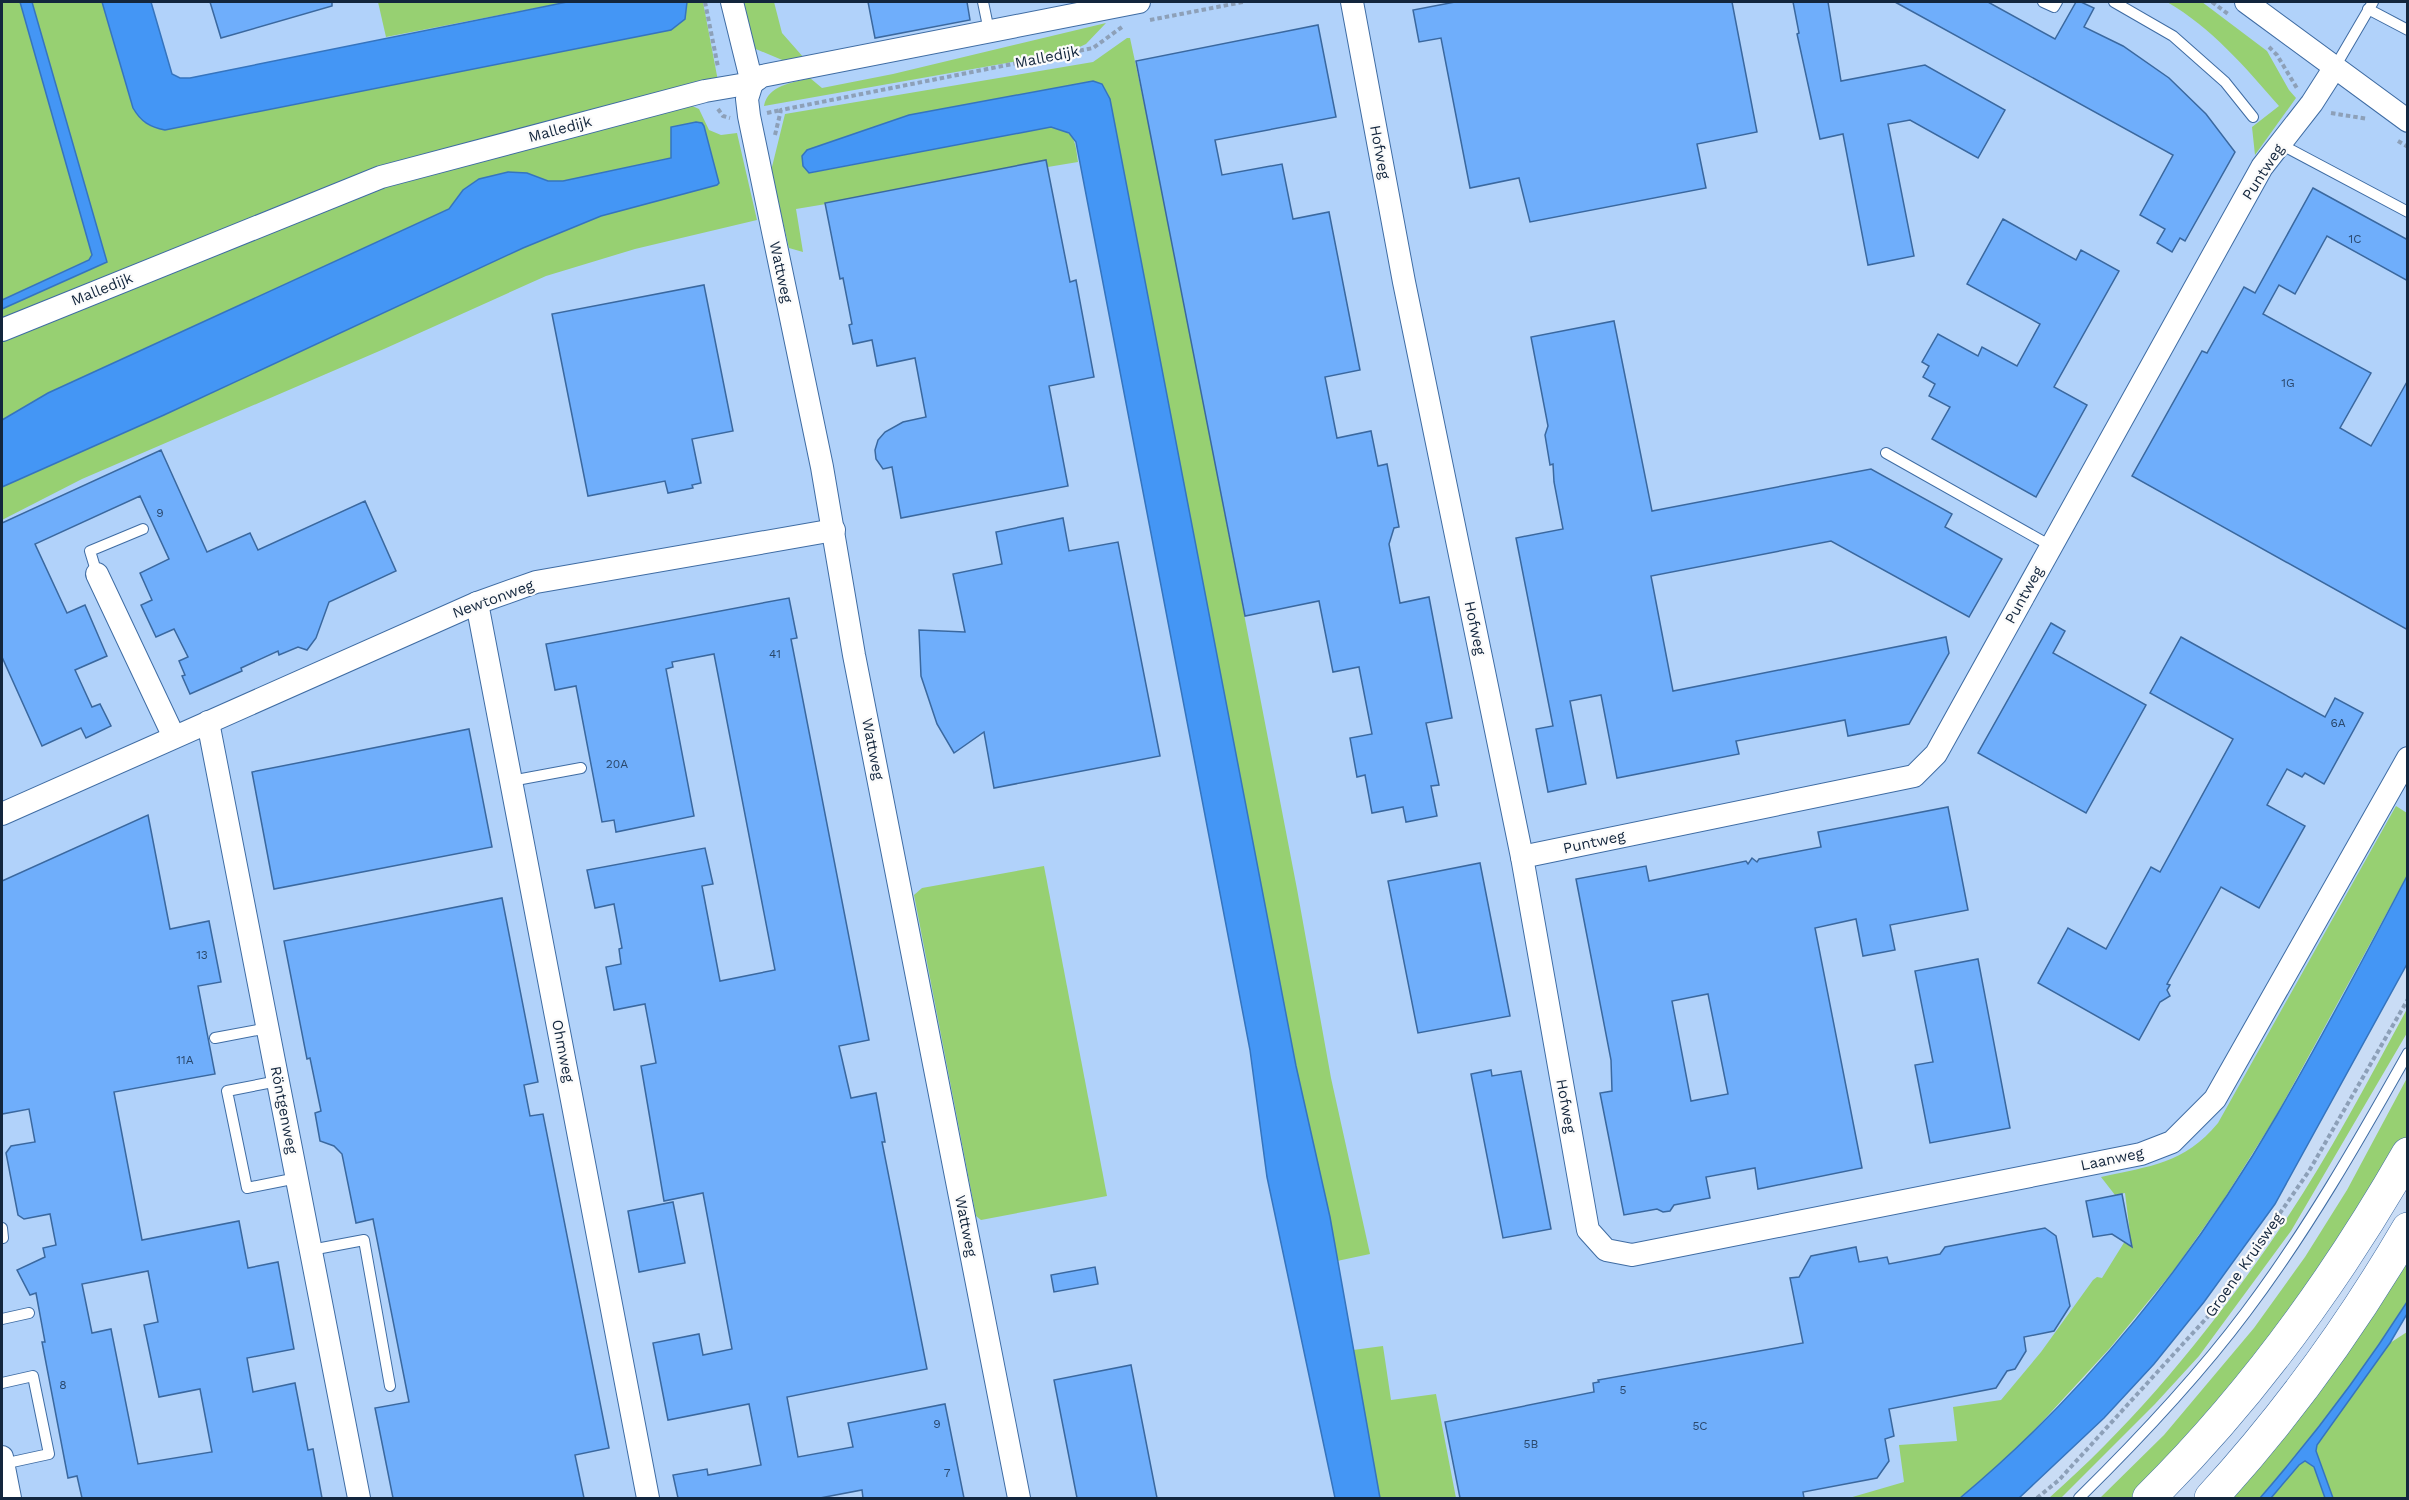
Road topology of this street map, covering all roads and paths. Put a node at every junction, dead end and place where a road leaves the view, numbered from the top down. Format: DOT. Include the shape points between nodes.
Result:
graph roads {
  1 [pos="705,2"];
  2 [pos="732,2"];
  3 [pos="983,2"];
  4 [pos="1243,2"];
  5 [pos="1352,2"];
  6 [pos="2043,2"];
  7 [pos="2057,2"];
  8 [pos="2114,2"];
  9 [pos="2246,2"];
  10 [pos="2370,5"];
  11 [pos="1086,7"];
  12 [pos="1143,11"];
  13 [pos="1126,25"];
  14 [pos="2408,30"];
  15 [pos="989,31"];
  16 [pos="2335,67"];
  17 [pos="752,83"];
  18 [pos="722,89"];
  19 [pos="2253,117"];
  20 [pos="2408,121"];
  21 [pos="773,144"];
  22 [pos="2280,144"];
  23 [pos="2408,212"];
  24 [pos="2,330"];
  25 [pos="1886,453"];
  26 [pos="143,529"];
  27 [pos="834,530"];
  28 [pos="2051,546"];
  29 [pos="97,574"];
  30 [pos="477,603"];
  31 [pos="208,722"];
  32 [pos="174,738"];
  33 [pos="2408,758"];
  34 [pos="582,768"];
  35 [pos="511,781"];
  36 [pos="2,814"];
  37 [pos="1522,857"];
  38 [pos="2408,999"];
  39 [pos="268,1028"];
  40 [pos="215,1038"];
  41 [pos="2408,1053"];
  42 [pos="278,1081"];
  43 [pos="2408,1154"];
  44 [pos="297,1178"];
  45 [pos="2,1228"];
  46 [pos="2408,1229"];
  47 [pos="2,1238"];
  48 [pos="311,1250"];
  49 [pos="1606,1250"];
  50 [pos="29,1313"];
  51 [pos="2,1319"];
  52 [pos="2,1383"];
  53 [pos="390,1386"];
  54 [pos="2,1460"];
  55 [pos="10,1498"];
  56 [pos="359,1498"];
  57 [pos="648,1498"];
  58 [pos="1019,1498"];
  59 [pos="2037,1498"];
  60 [pos="2079,1498"];
  61 [pos="2149,1498"];
  62 [pos="2211,1498"];
  1 -- 18 [label="path"];
  2 -- 17 [label="street, Wattweg"];
  3 -- 15 [label="lane"];
  4 -- 12 [label="path"];
  5 -- 37 [label="street, Hofweg" via="1404,282"];
  6 -- 7 [label="lane" via="2054,8"];
  8 -- 19 [label="lane" via="2173,36 2225,82"];
  9 -- 16 [label="street"];
  10 -- 14 [label="lane"];
  10 -- 16 [label="lane"];
  11 -- 12 [label="street, Malledijk"];
  11 -- 15 [label="street, Malledijk"];
  13 -- 21 [label="path, Malledijk" via="1093,48 781,110"];
  15 -- 17 [label="street, Malledijk" via="762,76"];
  16 -- 20 [label="street"];
  16 -- 22 [label="street, Puntweg" via="2313,103"];
  17 -- 18 [label="street, Malledijk"];
  17 -- 27 [label="street, Wattweg" via="747,99 749,116"];
  18 -- 24 [label="street, Malledijk" via="381,177"];
  22 -- 23 [label="lane"];
  22 -- 28 [label="street, Puntweg" via="2262,167"];
  25 -- 28 [label="lane"];
  26 -- 29 [label="lane" via="90,551"];
  27 -- 30 [label="street, Newtonweg" via="537,582"];
  27 -- 58 [label="street, Wattweg" via="854,655"];
  28 -- 37 [label="street, Puntweg" via="1936,754 1914,776"];
  29 -- 32 [label="street"];
  30 -- 31 [label="street, Newtonweg"];
  30 -- 35 [label="street, Ohmweg"];
  31 -- 32 [label="street, Newtonweg"];
  31 -- 39 [label="street, Röntgenweg"];
  32 -- 36 [label="street, Newtonweg"];
  33 -- 49 [label="street, Laanweg" via="2215,1099 2172,1142 2141,1154 1632,1255"];
  34 -- 35 [label="lane"];
  35 -- 57 [label="street, Ohmweg"];
  37 -- 49 [label="street, Hofweg" via="1588,1230"];
  38 -- 59 [label="path, Groene Kruisweg" via="2309,1171 2212,1312 2059,1480"];
  39 -- 40 [label="lane"];
  39 -- 42 [label="street, Röntgenweg"];
  41 -- 60 [label="lane" via="2313,1214 2245,1314 2176,1399"];
  42 -- 44 [label="street, Röntgenweg"];
  42 -- 44 [label="lane" via="227,1091 247,1188"];
  43 -- 61 [label="main road" via="2296,1325 2227,1412"];
  44 -- 48 [label="street, Röntgenweg"];
  45 -- 47 [label="lane"];
  46 -- 62 [label="main road" via="2320,1365 2249,1457"];
  48 -- 53 [label="lane" via="363,1240"];
  48 -- 56 [label="street, Röntgenweg"];
  50 -- 51 [label="lane"];
  52 -- 54 [label="lane" via="33,1376 49,1454"];
  54 -- 55 [label="street"];
}
